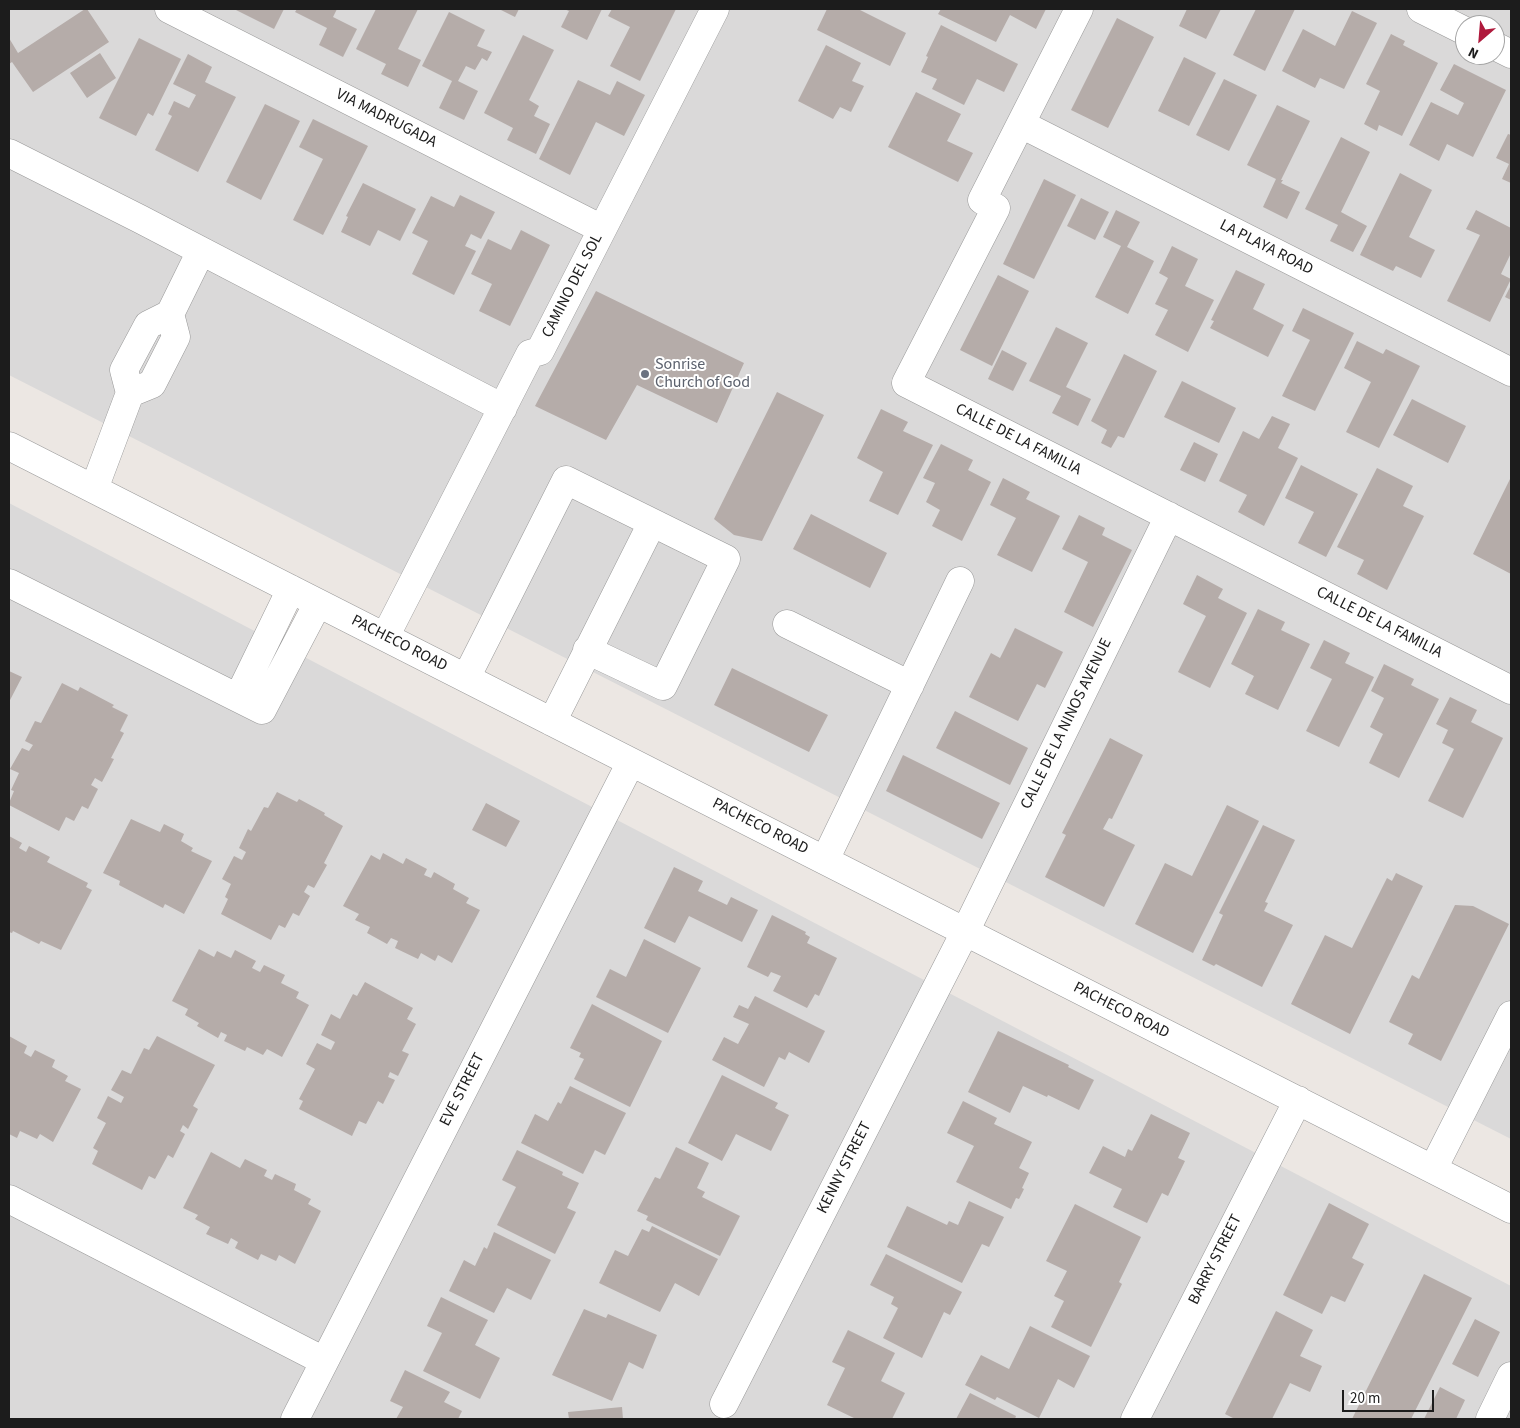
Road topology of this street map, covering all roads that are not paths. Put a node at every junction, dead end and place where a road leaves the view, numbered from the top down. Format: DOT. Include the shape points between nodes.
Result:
graph roads {
  1 [pos="169,9"];
  2 [pos="715,9"];
  3 [pos="1079,9"];
  4 [pos="1422,9"];
  5 [pos="1455,26"];
  6 [pos="1021,124"];
  7 [pos="9,153"];
  8 [pos="602,229"];
  9 [pos="201,251"];
  10 [pos="1511,372"];
  11 [pos="503,408"];
  12 [pos="9,446"];
  13 [pos="94,489"];
  14 [pos="1170,516"];
  15 [pos="652,523"];
  16 [pos="960,580"];
  17 [pos="9,583"];
  18 [pos="291,589"];
  19 [pos="318,603"];
  20 [pos="788,624"];
  21 [pos="385,637"];
  22 [pos="591,644"];
  23 [pos="466,678"];
  24 [pos="910,685"];
  25 [pos="1511,690"];
  26 [pos="238,698"];
  27 [pos="552,722"];
  28 [pos="631,762"];
  29 [pos="825,860"];
  30 [pos="966,932"];
  31 [pos="1511,1015"];
  32 [pos="1298,1100"];
  33 [pos="1433,1169"];
  34 [pos="9,1199"];
  35 [pos="1511,1209"];
  36 [pos="324,1362"];
  37 [pos="1511,1376"];
  38 [pos="724,1404"];
  39 [pos="295,1419"];
  40 [pos="1135,1419"];
  41 [pos="1490,1419"];
  1 -- 8 [label="street, VIA MADRUGADA"];
  2 -- 8 [label="street, CAMINO DEL SOL"];
  3 -- 6 [label="street, CALLE DE LA FAMILIA"];
  4 -- 5 [label="street"];
  6 -- 10 [label="street, LA PLAYA ROAD"];
  6 -- 14 [label="street, CALLE DE LA FAMILIA" via="982,200 996,208 906,383"];
  7 -- 9 [label="street"];
  8 -- 11 [label="street, CAMINO DEL SOL" via="540,351 530,354"];
  9 -- 11 [label="street"];
  9 -- 13 [label="street" via="170,314 176,337 152,384 130,393"];
  11 -- 21 [label="street, CAMINO DEL SOL"];
  12 -- 13 [label="street, PACHECO ROAD"];
  13 -- 18 [label="street, PACHECO ROAD"];
  14 -- 25 [label="street, CALLE DE LA FAMILIA"];
  14 -- 30 [label="street, CALLE DE LA NINOS AVENUE"];
  15 -- 22 [label="street"];
  15 -- 22 [label="street" via="726,559 663,686"];
  15 -- 23 [label="street" via="566,480"];
  16 -- 24 [label="street"];
  17 -- 26 [label="street"];
  18 -- 19 [label="street, PACHECO ROAD"];
  18 -- 26 [label="street"];
  19 -- 21 [label="street, PACHECO ROAD"];
  19 -- 26 [label="street" via="262,710"];
  20 -- 24 [label="street"];
  21 -- 23 [label="street, PACHECO ROAD"];
  22 -- 27 [label="street"];
  23 -- 27 [label="street, PACHECO ROAD"];
  24 -- 29 [label="street"];
  27 -- 28 [label="street, PACHECO ROAD"];
  28 -- 29 [label="street, PACHECO ROAD"];
  28 -- 36 [label="street, EVE STREET"];
  29 -- 30 [label="street, PACHECO ROAD"];
  30 -- 32 [label="street, PACHECO ROAD"];
  30 -- 38 [label="street, KENNY STREET"];
  31 -- 33 [label="street"];
  32 -- 33 [label="street, PACHECO ROAD"];
  32 -- 40 [label="street, BARRY STREET"];
  33 -- 35 [label="street, PACHECO ROAD"];
  34 -- 36 [label="street"];
  36 -- 39 [label="street, EVE STREET"];
  37 -- 41 [label="street"];
}
